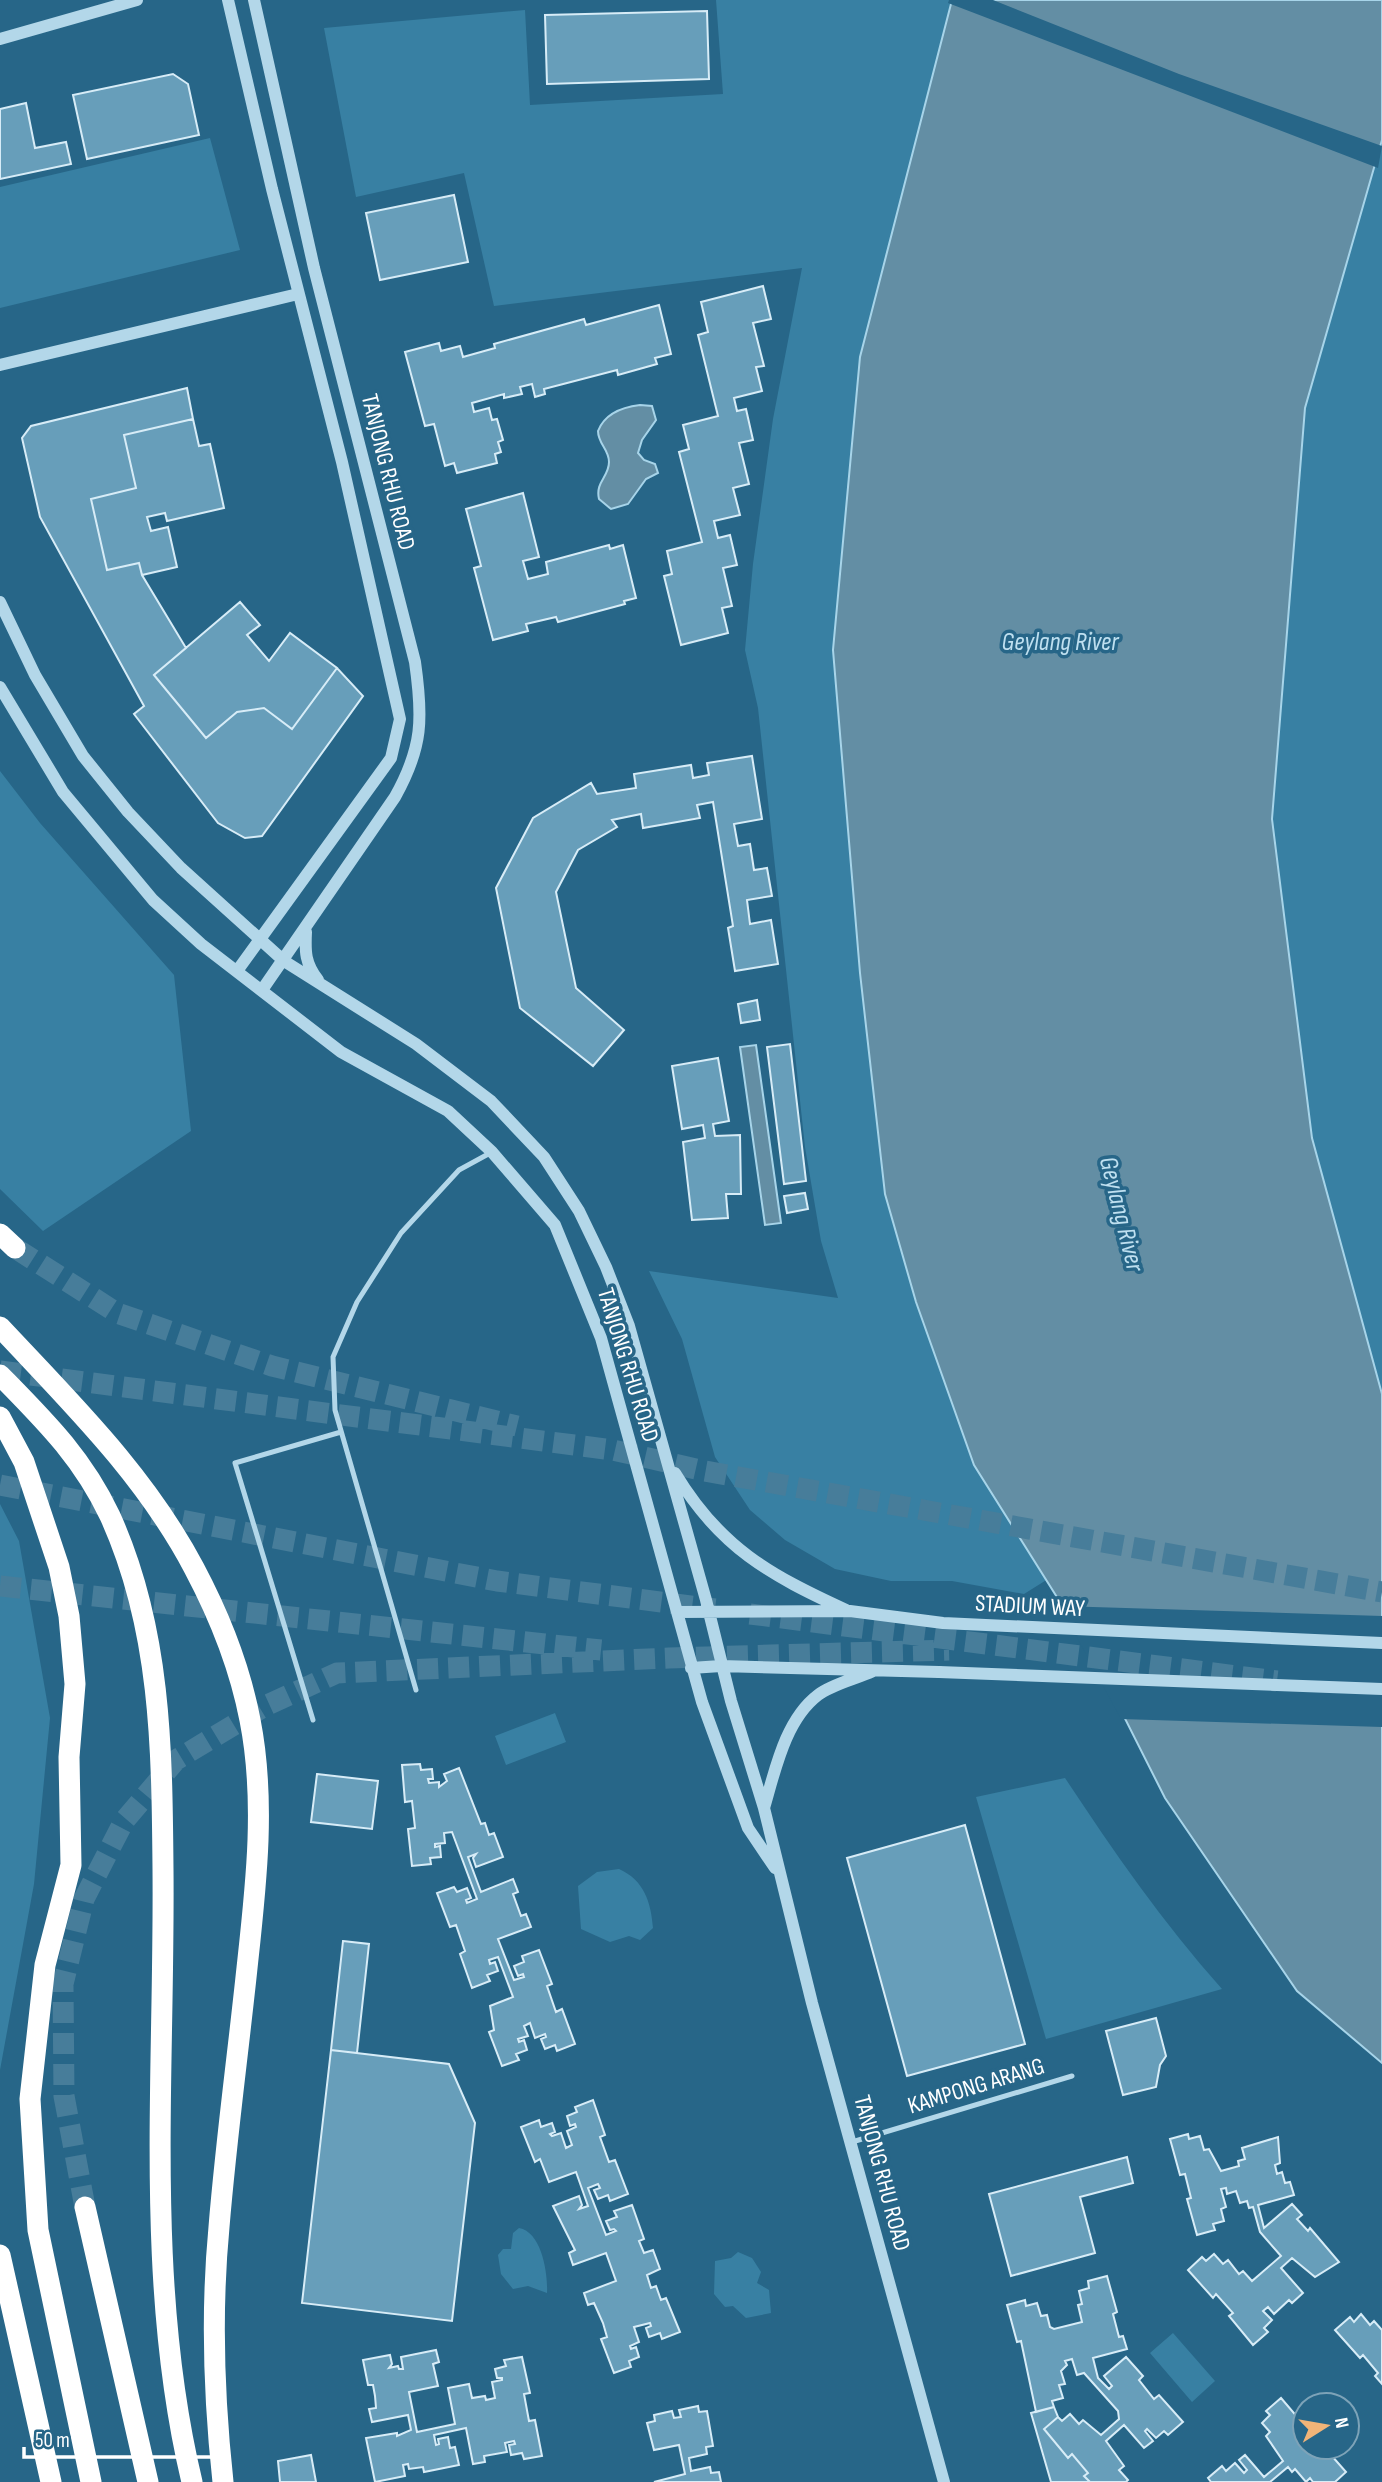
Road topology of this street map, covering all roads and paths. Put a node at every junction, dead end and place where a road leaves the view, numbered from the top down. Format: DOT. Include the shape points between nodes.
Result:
graph roads {
  1 [pos="137,0"];
  2 [pos="228,0"];
  3 [pos="254,0"];
  4 [pos="0,39"];
  5 [pos="314,268"];
  6 [pos="298,293"];
  7 [pos="0,365"];
  8 [pos="0,602"];
  9 [pos="0,687"];
  10 [pos="391,758"];
  11 [pos="410,770"];
  12 [pos="306,928"];
  13 [pos="261,939"];
  14 [pos="284,961"];
  15 [pos="237,971"];
  16 [pos="322,985"];
  17 [pos="262,990"];
  18 [pos="492,1152"];
  19 [pos="0,1327"];
  20 [pos="0,1375"];
  21 [pos="0,1417"];
  22 [pos="341,1433"];
  23 [pos="667,1459"];
  24 [pos="850,1611"];
  25 [pos="677,1612"];
  26 [pos="709,1612"];
  27 [pos="1382,1643"];
  28 [pos="721,1666"];
  29 [pos="691,1668"];
  30 [pos="877,1670"];
  31 [pos="1382,1689"];
  32 [pos="416,1690"];
  33 [pos="313,1720"];
  34 [pos="764,1808"];
  35 [pos="780,1875"];
  36 [pos="1072,2076"];
  37 [pos="852,2142"];
  38 [pos="85,2207"];
  39 [pos="0,2255"];
  40 [pos="51,2482"];
  41 [pos="91,2482"];
  42 [pos="148,2482"];
  43 [pos="192,2482"];
  44 [pos="223,2482"];
  45 [pos="944,2482"];
  1 -- 4 [label="street"];
  2 -- 6 [label="street, TANJONG RHU ROAD"];
  3 -- 5 [label="street, TANJONG RHU ROAD"];
  5 -- 6 [label="street"];
  5 -- 11 [label="street, TANJONG RHU ROAD" via="415,662 422,723"];
  6 -- 7 [label="street"];
  6 -- 10 [label="street, TANJONG RHU ROAD" via="389,660 400,719"];
  8 -- 13 [label="street, TANJONG RHU ROAD" via="34,675 83,756 181,868"];
  9 -- 15 [label="street, TANJONG RHU ROAD" via="63,792 137,881 201,944"];
  10 -- 11 [label="street"];
  10 -- 13 [label="street, TANJONG RHU ROAD"];
  11 -- 12 [label="street, TANJONG RHU ROAD"];
  12 -- 14 [label="street, TANJONG RHU ROAD"];
  12 -- 16 [label="street, TANJONG RHU ROAD" via="304,953"];
  13 -- 14 [label="street, TANJONG RHU ROAD"];
  13 -- 15 [label="street, TANJONG RHU ROAD"];
  14 -- 16 [label="street, TANJONG RHU ROAD"];
  14 -- 17 [label="street, TANJONG RHU ROAD"];
  15 -- 17 [label="street, TANJONG RHU ROAD"];
  16 -- 23 [label="street, TANJONG RHU ROAD" via="416,1044 491,1101 544,1157 579,1211 607,1267"];
  17 -- 18 [label="street, TANJONG RHU ROAD" via="341,1052 448,1111"];
  18 -- 22 [label="lane" via="459,1170 401,1233 357,1302 333,1357 335,1410"];
  18 -- 25 [label="street, TANJONG RHU ROAD" via="555,1225 579,1279 601,1338"];
  19 -- 44 [label="highway" via="122,1458 163,1515 221,1626 250,1720 256,1771 257,1880 218,2230 216,2383"];
  20 -- 43 [label="highway" via="70,1447 91,1481 128,1560 153,1658 162,1794 163,2288"];
  21 -- 41 [label="highway" via="24,1462 59,1567 75,1684 69,1757 71,1864 45,1965 30,2099 38,2230"];
  22 -- 32 [label="lane"];
  22 -- 33 [label="lane" via="235,1463"];
  23 -- 24 [label="street" via="690,1498 737,1548 779,1578"];
  23 -- 26 [label="street, TANJONG RHU ROAD"];
  24 -- 26 [label="street, STADIUM WAY"];
  24 -- 27 [label="street, STADIUM WAY" via="943,1623"];
  25 -- 26 [label="street, STADIUM WAY"];
  25 -- 29 [label="street, TANJONG RHU ROAD"];
  26 -- 28 [label="street, TANJONG RHU ROAD"];
  28 -- 29 [label="street"];
  28 -- 30 [label="street"];
  28 -- 34 [label="street, TANJONG RHU ROAD"];
  29 -- 35 [label="street, TANJONG RHU ROAD" via="748,1828"];
  30 -- 31 [label="street, bridge"];
  30 -- 34 [label="street" via="818,1695 797,1720 780,1754"];
  34 -- 35 [label="street, TANJONG RHU ROAD"];
  35 -- 37 [label="street, TANJONG RHU ROAD"];
  36 -- 37 [label="lane, KAMPONG ARANG"];
  37 -- 45 [label="street, TANJONG RHU ROAD"];
  38 -- 42 [label="highway"];
  39 -- 40 [label="highway"];
}
